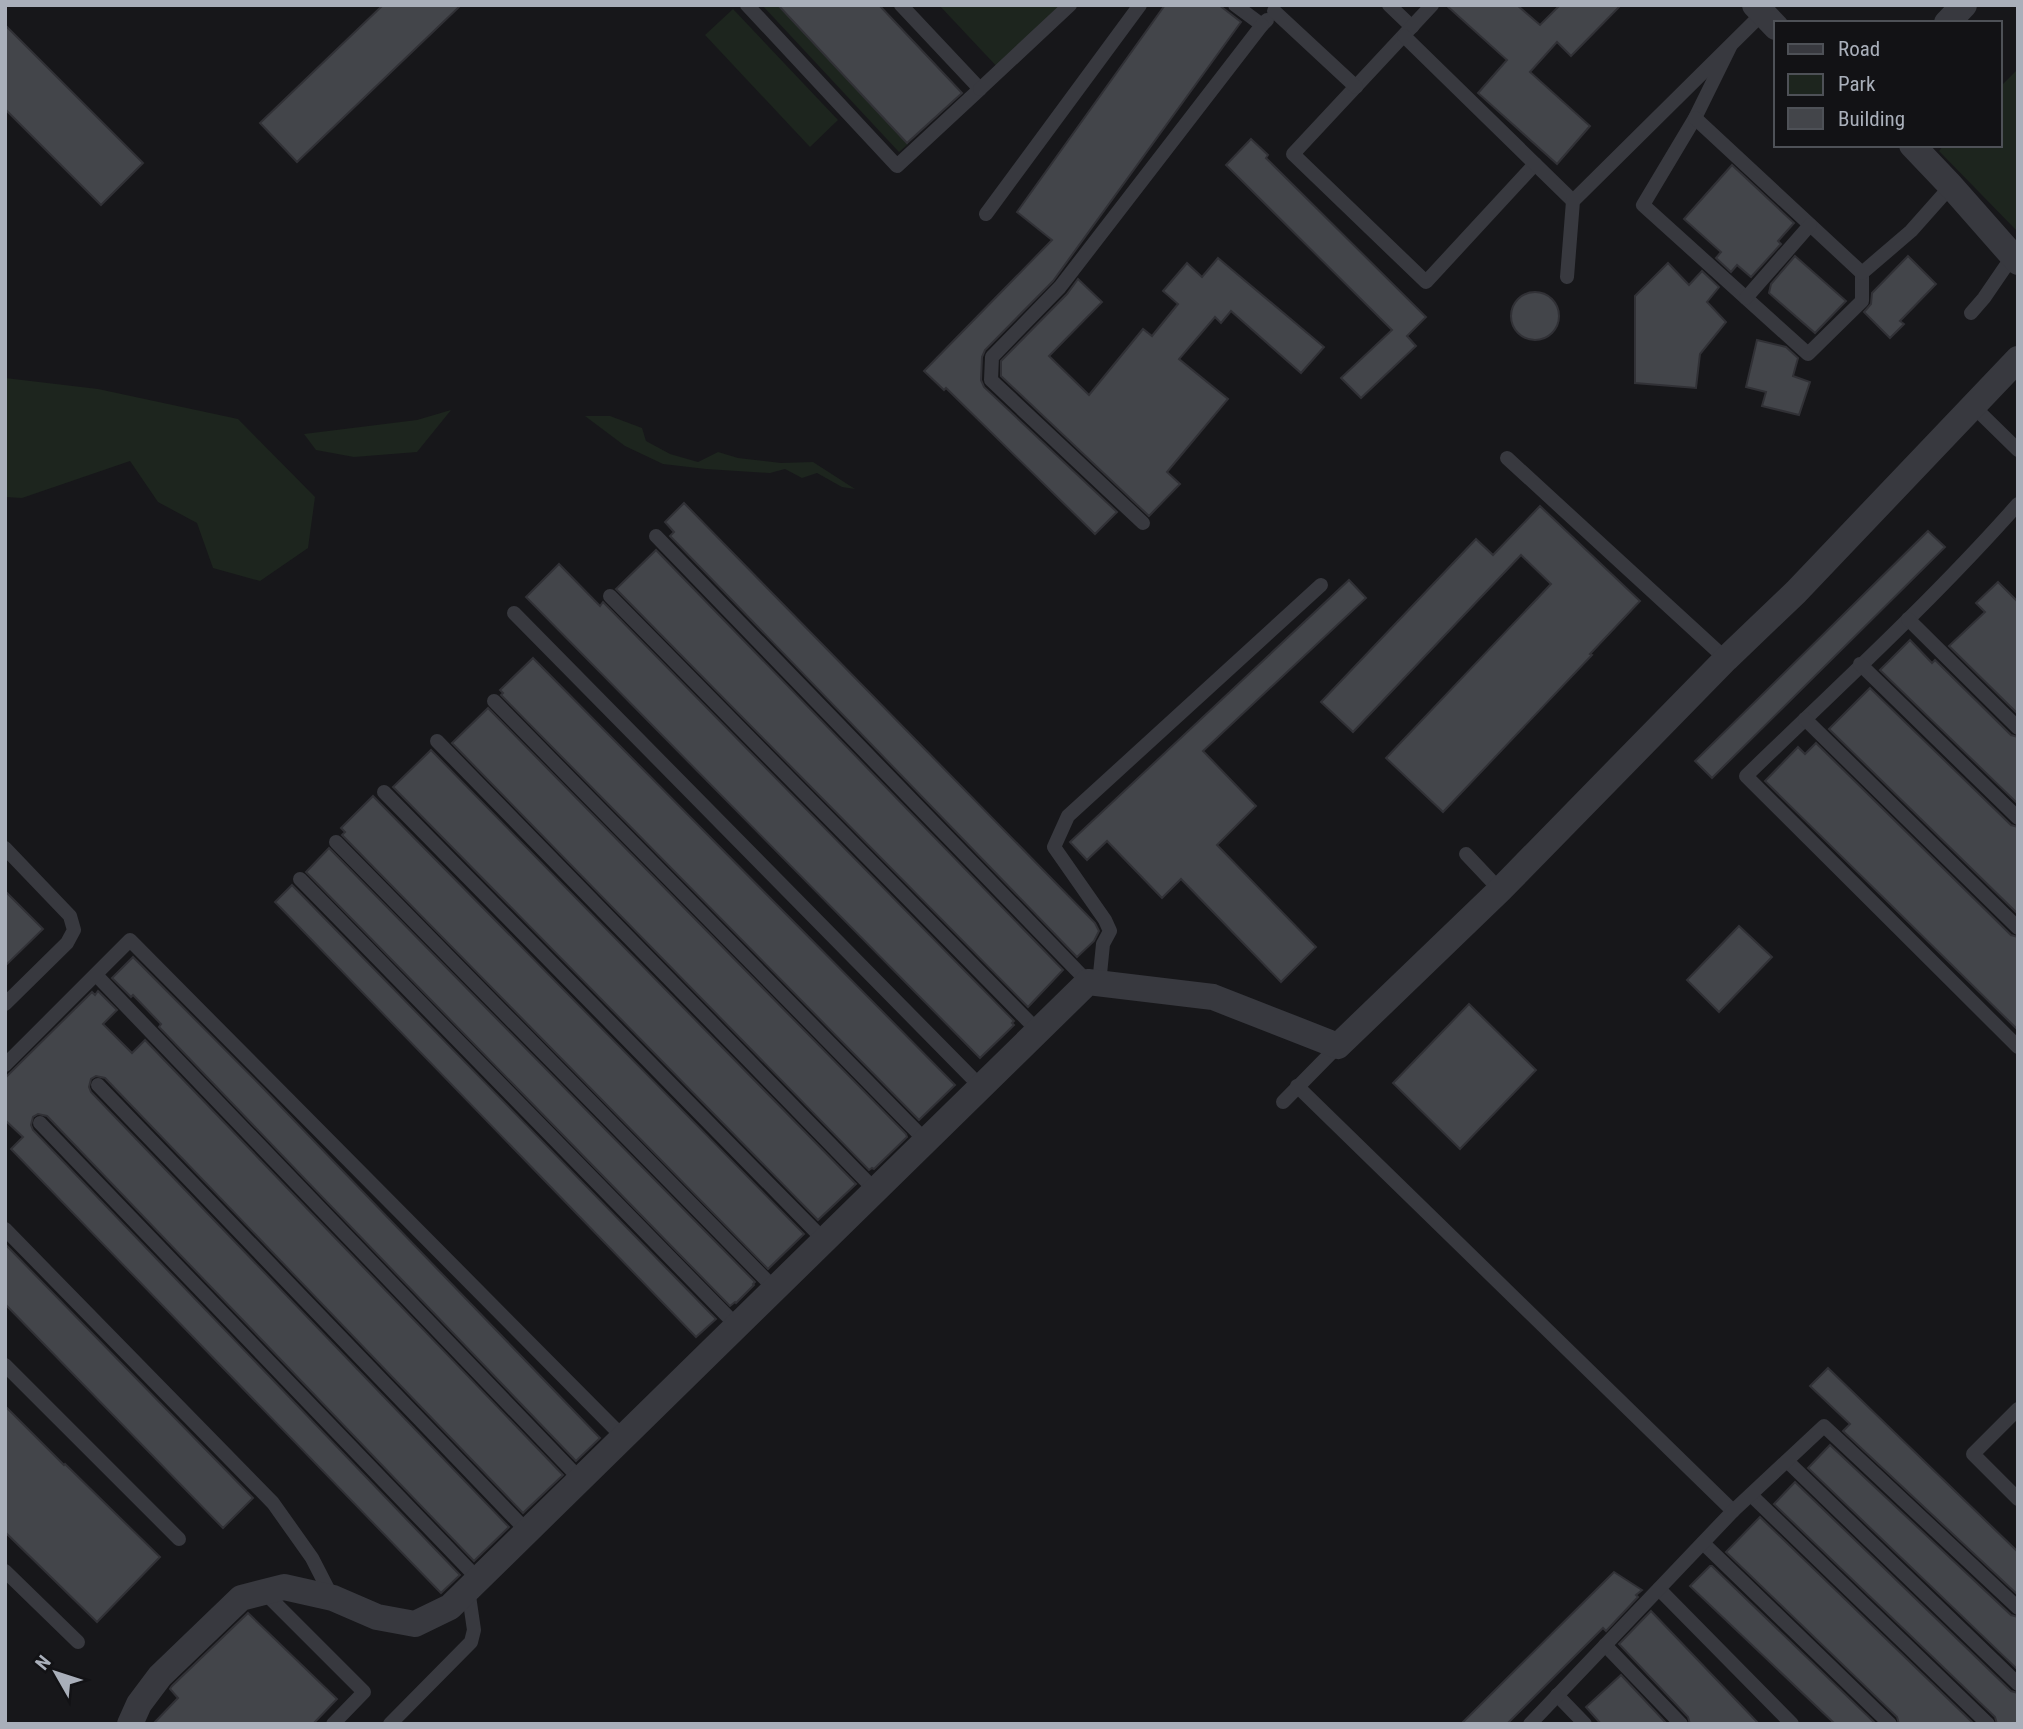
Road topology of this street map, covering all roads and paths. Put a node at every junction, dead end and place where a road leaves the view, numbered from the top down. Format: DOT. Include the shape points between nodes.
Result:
graph roads {
  1 [pos="747,5"];
  2 [pos="901,5"];
  3 [pos="1070,5"];
  4 [pos="1140,5"];
  5 [pos="1235,5"];
  6 [pos="1389,5"];
  7 [pos="1432,5"];
  8 [pos="1964,5"];
  9 [pos="1277,8"];
  10 [pos="1765,15"];
  11 [pos="1949,21"];
  12 [pos="1262,25"];
  13 [pos="1408,31"];
  14 [pos="1730,47"];
  15 [pos="1356,87"];
  16 [pos="980,89"];
  17 [pos="1695,118"];
  18 [pos="1915,147"];
  19 [pos="1535,164"];
  20 [pos="1951,186"];
  21 [pos="1573,201"];
  22 [pos="986,214"];
  23 [pos="1810,225"];
  24 [pos="2015,260"];
  25 [pos="1862,273"];
  26 [pos="1567,277"];
  27 [pos="1746,298"];
  28 [pos="1971,313"];
  29 [pos="2018,359"];
  30 [pos="1972,405"];
  31 [pos="2018,450"];
  32 [pos="1507,458"];
  33 [pos="2018,504"];
  34 [pos="1143,523"];
  35 [pos="656,536"];
  36 [pos="1321,585"];
  37 [pos="610,596"];
  38 [pos="514,613"];
  39 [pos="1908,619"];
  40 [pos="1726,659"];
  41 [pos="1860,664"];
  42 [pos="494,701"];
  43 [pos="1805,719"];
  44 [pos="2018,728"];
  45 [pos="437,741"];
  46 [pos="384,792"];
  47 [pos="2018,818"];
  48 [pos="336,842"];
  49 [pos="5,848"];
  50 [pos="1466,854"];
  51 [pos="300,878"];
  52 [pos="1500,890"];
  53 [pos="2018,928"];
  54 [pos="100,979"];
  55 [pos="1093,983"];
  56 [pos="6,1001"];
  57 [pos="1038,1031"];
  58 [pos="1338,1046"];
  59 [pos="2018,1046"];
  60 [pos="5,1065"];
  61 [pos="98,1085"];
  62 [pos="1297,1086"];
  63 [pos="981,1087"];
  64 [pos="1283,1102"];
  65 [pos="40,1124"];
  66 [pos="926,1141"];
  67 [pos="875,1190"];
  68 [pos="5,1229"];
  69 [pos="824,1240"];
  70 [pos="775,1289"];
  71 [pos="737,1326"];
  72 [pos="5,1365"];
  73 [pos="2018,1409"];
  74 [pos="623,1437"];
  75 [pos="1787,1461"];
  76 [pos="580,1479"];
  77 [pos="1751,1496"];
  78 [pos="2018,1499"];
  79 [pos="1733,1511"];
  80 [pos="527,1531"];
  81 [pos="179,1539"];
  82 [pos="1703,1543"];
  83 [pos="5,1571"];
  84 [pos="473,1584"];
  85 [pos="1659,1588"];
  86 [pos="264,1592"];
  87 [pos="333,1598"];
  88 [pos="2018,1608"];
  89 [pos="78,1642"];
  90 [pos="1605,1645"];
  91 [pos="2018,1684"];
  92 [pos="1557,1695"];
  93 [pos="130,1724"];
  94 [pos="333,1724"];
  95 [pos="390,1724"];
  96 [pos="1530,1724"];
  97 [pos="1585,1724"];
  98 [pos="1681,1724"];
  99 [pos="1792,1724"];
  100 [pos="1890,1724"];
  101 [pos="1988,1724"];
  1 -- 16 [label="lane" via="897,166"];
  2 -- 16 [label="lane"];
  3 -- 16 [label="lane"];
  4 -- 22 [label="lane"];
  5 -- 12 [label="lane"];
  6 -- 13 [label="lane"];
  7 -- 13 [label="lane"];
  8 -- 11 [label="street"];
  9 -- 12 [label="lane"];
  9 -- 15 [label="lane"];
  10 -- 14 [label="lane"];
  12 -- 34 [label="lane" via="1060,287 992,358 990,380"];
  13 -- 15 [label="lane"];
  13 -- 19 [label="lane"];
  14 -- 17 [label="lane"];
  14 -- 21 [label="lane"];
  15 -- 19 [label="lane" via="1293,154 1426,282"];
  17 -- 23 [label="lane"];
  17 -- 27 [label="lane" via="1643,205"];
  18 -- 20 [label="street"];
  19 -- 21 [label="lane"];
  20 -- 24 [label="street"];
  20 -- 25 [label="lane" via="1911,231"];
  21 -- 26 [label="lane"];
  23 -- 25 [label="lane"];
  23 -- 27 [label="lane"];
  24 -- 28 [label="lane"];
  25 -- 27 [label="lane" via="1862,301 1808,354"];
  29 -- 30 [label="street"];
  30 -- 31 [label="lane"];
  30 -- 40 [label="street" via="1796,592"];
  32 -- 40 [label="lane"];
  33 -- 39 [label="lane"];
  35 -- 55 [label="lane"];
  36 -- 55 [label="lane" via="1068,816 1054,847 1110,932"];
  37 -- 57 [label="lane"];
  38 -- 63 [label="lane"];
  39 -- 41 [label="lane"];
  39 -- 44 [label="lane"];
  40 -- 52 [label="street"];
  41 -- 43 [label="lane"];
  41 -- 47 [label="lane"];
  42 -- 66 [label="lane"];
  43 -- 53 [label="lane"];
  43 -- 59 [label="lane" via="1746,776"];
  45 -- 67 [label="lane"];
  46 -- 69 [label="lane"];
  48 -- 70 [label="lane"];
  49 -- 56 [label="lane" via="70,916 74,930 67,943"];
  50 -- 52 [label="lane"];
  51 -- 71 [label="lane"];
  52 -- 58 [label="street"];
  54 -- 76 [label="lane"];
  55 -- 57 [label="street"];
  55 -- 58 [label="street" via="1213,997"];
  57 -- 63 [label="street"];
  58 -- 62 [label="lane"];
  60 -- 74 [label="lane" via="130,940"];
  61 -- 80 [label="lane"];
  62 -- 64 [label="lane"];
  62 -- 79 [label="lane"];
  63 -- 66 [label="street"];
  65 -- 84 [label="lane"];
  66 -- 67 [label="street"];
  67 -- 69 [label="street"];
  68 -- 87 [label="lane" via="273,1503 312,1558"];
  69 -- 70 [label="street"];
  70 -- 71 [label="street"];
  71 -- 74 [label="street"];
  72 -- 81 [label="lane"];
  73 -- 78 [label="lane" via="1973,1454"];
  74 -- 76 [label="street"];
  75 -- 77 [label="lane"];
  75 -- 88 [label="lane" via="1824,1426"];
  75 -- 91 [label="lane"];
  76 -- 80 [label="street"];
  77 -- 79 [label="lane"];
  77 -- 101 [label="lane"];
  79 -- 82 [label="lane"];
  80 -- 84 [label="street"];
  82 -- 85 [label="lane"];
  82 -- 100 [label="lane"];
  83 -- 89 [label="lane"];
  84 -- 87 [label="street" via="450,1607 415,1624 377,1617"];
  84 -- 95 [label="lane" via="471,1642"];
  85 -- 90 [label="lane"];
  85 -- 99 [label="lane"];
  86 -- 87 [label="street" via="284,1587"];
  86 -- 93 [label="street" via="241,1598 160,1676"];
  86 -- 94 [label="lane" via="364,1692"];
  90 -- 92 [label="lane"];
  90 -- 98 [label="lane"];
  92 -- 96 [label="lane"];
  92 -- 97 [label="lane"];
}
